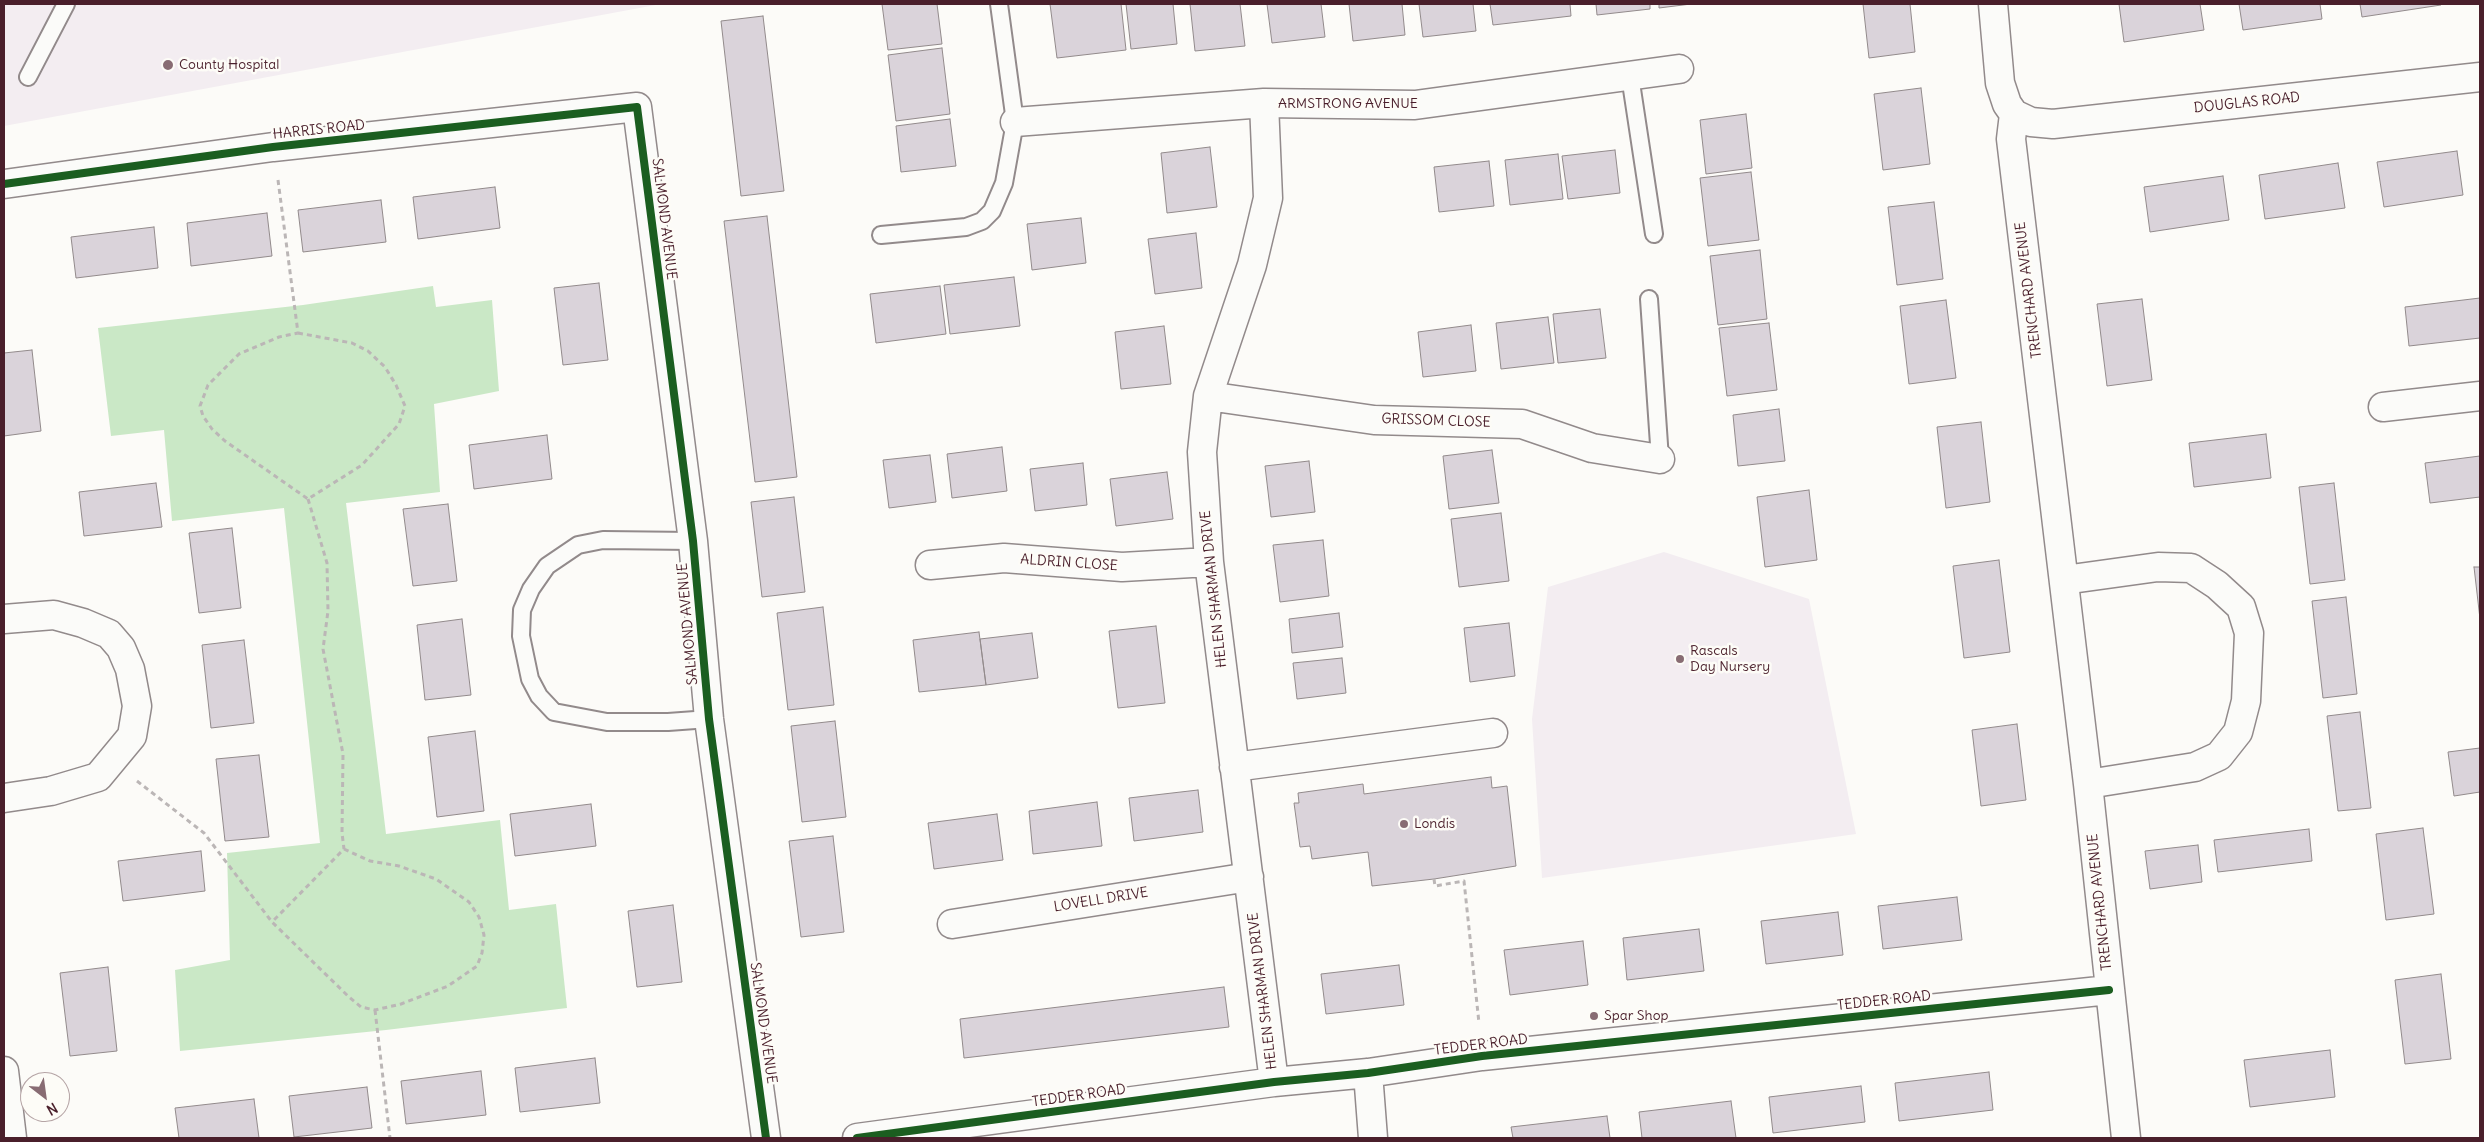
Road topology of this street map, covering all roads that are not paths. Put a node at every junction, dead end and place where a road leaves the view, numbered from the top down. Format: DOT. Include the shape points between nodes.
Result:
graph roads {
  1 [pos="66,4"];
  2 [pos="999,4"];
  3 [pos="1992,4"];
  4 [pos="1679,69"];
  5 [pos="1630,76"];
  6 [pos="28,77"];
  7 [pos="2480,78"];
  8 [pos="1264,103"];
  9 [pos="637,107"];
  10 [pos="2014,114"];
  11 [pos="1015,122"];
  12 [pos="4,184"];
  13 [pos="1654,234"];
  14 [pos="882,235"];
  15 [pos="1649,299"];
  16 [pos="1208,396"];
  17 [pos="2480,396"];
  18 [pos="2383,407"];
  19 [pos="1660,459"];
  20 [pos="692,540"];
  21 [pos="1209,562"];
  22 [pos="930,565"];
  23 [pos="2064,580"];
  24 [pos="4,619"];
  25 [pos="708,719"];
  26 [pos="1493,733"];
  27 [pos="1234,767"];
  28 [pos="2088,784"];
  29 [pos="4,798"];
  30 [pos="1249,877"];
  31 [pos="952,924"];
  32 [pos="2109,990"];
  33 [pos="4,1071"];
  34 [pos="1368,1073"];
  35 [pos="1274,1082"];
  36 [pos="12,1138"];
  37 [pos="766,1138"];
  38 [pos="858,1138"];
  39 [pos="1373,1138"];
  40 [pos="2126,1138"];
  1 -- 6 [label="lane"];
  2 -- 11 [label="lane"];
  3 -- 10 [label="street" via="2000,84"];
  4 -- 5 [label="street, ARMSTRONG AVENUE"];
  5 -- 8 [label="street, ARMSTRONG AVENUE" via="1415,105"];
  5 -- 13 [label="lane"];
  7 -- 10 [label="street, DOUGLAS ROAD" via="2054,124 2031,122"];
  8 -- 11 [label="street, ARMSTRONG AVENUE"];
  8 -- 16 [label="street, HELEN SHARMAN DRIVE" via="1268,198 1252,264"];
  9 -- 12 [label="street, HARRIS ROAD" via="273,148"];
  9 -- 20 [label="street, SALMOND AVENUE"];
  10 -- 23 [label="street, TRENCHARD AVENUE" via="2011,139"];
  11 -- 14 [label="lane" via="1004,183 992,211 982,221 966,227"];
  15 -- 19 [label="lane"];
  16 -- 19 [label="street, GRISSOM CLOSE" via="1374,420 1522,424 1592,448"];
  16 -- 21 [label="street, HELEN SHARMAN DRIVE" via="1202,452"];
  17 -- 18 [label="street"];
  20 -- 25 [label="street, SALMOND AVENUE"];
  20 -- 25 [label="lane" via="612,540 578,545 547,566 531,589 522,610 521,636 530,679 539,696 554,712 608,722"];
  21 -- 22 [label="street, ALDRIN CLOSE" via="1122,567 1004,558"];
  21 -- 27 [label="street, HELEN SHARMAN DRIVE"];
  23 -- 28 [label="street, TRENCHARD AVENUE"];
  23 -- 28 [label="street" via="2158,567 2192,568 2218,585 2241,607 2248,633 2246,701 2238,732 2219,756 2195,767"];
  24 -- 29 [label="street" via="54,615 109,634 121,648 130,668 137,706 132,736 98,777 51,791"];
  25 -- 37 [label="street, SALMOND AVENUE"];
  26 -- 27 [label="street"];
  27 -- 30 [label="street, HELEN SHARMAN DRIVE"];
  28 -- 32 [label="street, TRENCHARD AVENUE"];
  30 -- 31 [label="street, LOVELL DRIVE"];
  30 -- 35 [label="street, HELEN SHARMAN DRIVE"];
  32 -- 34 [label="street, TEDDER ROAD" via="1482,1056"];
  32 -- 40 [label="street, TRENCHARD AVENUE"];
  33 -- 36 [label="street"];
  34 -- 35 [label="street, TEDDER ROAD"];
  34 -- 39 [label="street"];
  35 -- 38 [label="street, TEDDER ROAD"];
}
